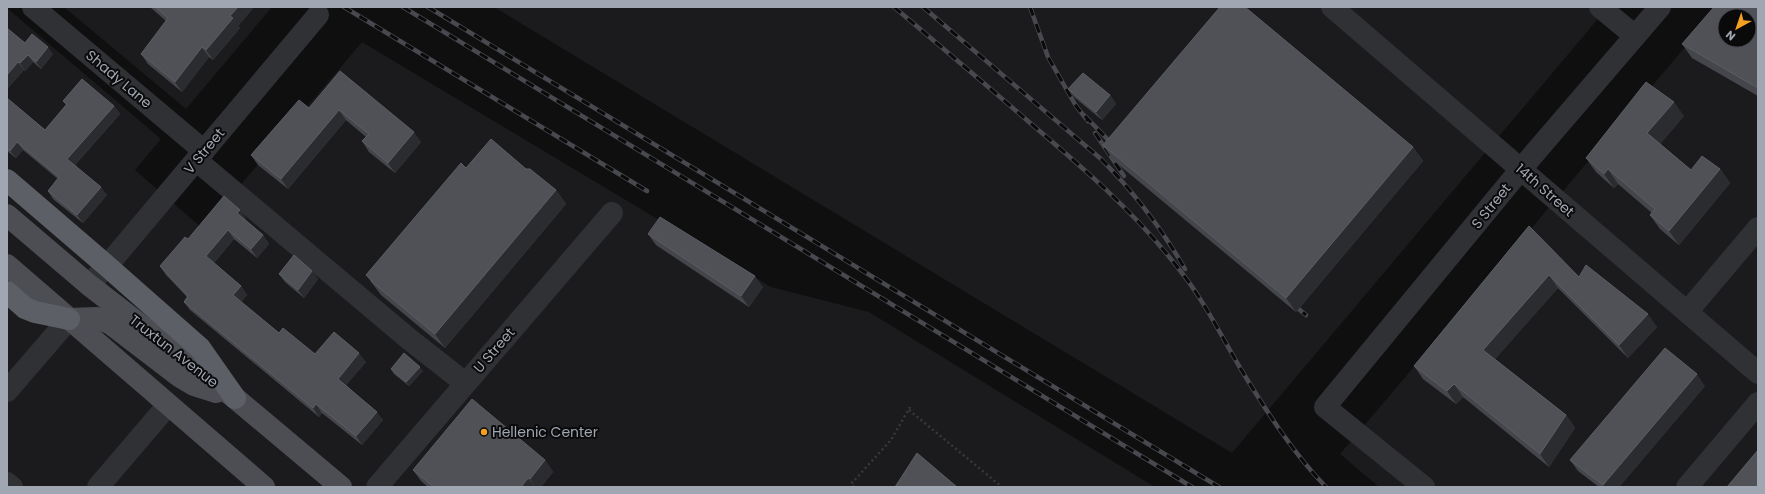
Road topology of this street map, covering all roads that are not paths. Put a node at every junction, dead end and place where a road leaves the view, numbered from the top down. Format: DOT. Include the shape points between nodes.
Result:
graph roads {
  1 [pos="33,7"];
  2 [pos="1332,7"];
  3 [pos="1600,7"];
  4 [pos="1660,7"];
  5 [pos="318,15"];
  6 [pos="1635,36"];
  7 [pos="200,155"];
  8 [pos="1521,169"];
  9 [pos="7,180"];
  10 [pos="612,213"];
  11 [pos="7,216"];
  12 [pos="1758,228"];
  13 [pos="7,265"];
  14 [pos="108,266"];
  15 [pos="89,285"];
  16 [pos="7,292"];
  17 [pos="1687,312"];
  18 [pos="69,319"];
  19 [pos="1754,361"];
  20 [pos="466,383"];
  21 [pos="7,391"];
  22 [pos="235,398"];
  23 [pos="1758,403"];
  24 [pos="168,404"];
  25 [pos="7,483"];
  26 [pos="12,487"];
  27 [pos="98,487"];
  28 [pos="264,487"];
  29 [pos="341,487"];
  30 [pos="377,487"];
  31 [pos="1424,487"];
  32 [pos="1687,487"];
  1 -- 7 [label="street, Shady Lane"];
  2 -- 8 [label="street, 14th Street"];
  3 -- 6 [label="street"];
  4 -- 6 [label="street, S Street"];
  5 -- 7 [label="street, V Street"];
  6 -- 8 [label="street, S Street"];
  7 -- 14 [label="street, V Street"];
  7 -- 20 [label="street, Shady Lane" via="397,329"];
  8 -- 17 [label="street, 14th Street"];
  8 -- 31 [label="street, S Street" via="1325,407"];
  9 -- 14 [label="highway"];
  10 -- 20 [label="street, U Street"];
  11 -- 15 [label="main road, Truxtun Avenue"];
  12 -- 17 [label="street"];
  13 -- 18 [label="main road"];
  14 -- 15 [label="street, V Street"];
  14 -- 22 [label="highway" via="200,348"];
  15 -- 22 [label="main road, Truxtun Avenue"];
  16 -- 18 [label="highway" via="25,308"];
  17 -- 19 [label="street, 14th Street"];
  18 -- 21 [label="street"];
  18 -- 22 [label="main road" via="97,318 111,324 194,385"];
  18 -- 24 [label="main road"];
  20 -- 30 [label="street, U Street"];
  22 -- 29 [label="main road, Truxtun Avenue"];
  23 -- 32 [label="street"];
  24 -- 27 [label="street"];
  24 -- 28 [label="main road"];
  25 -- 26 [label="street"];
}
